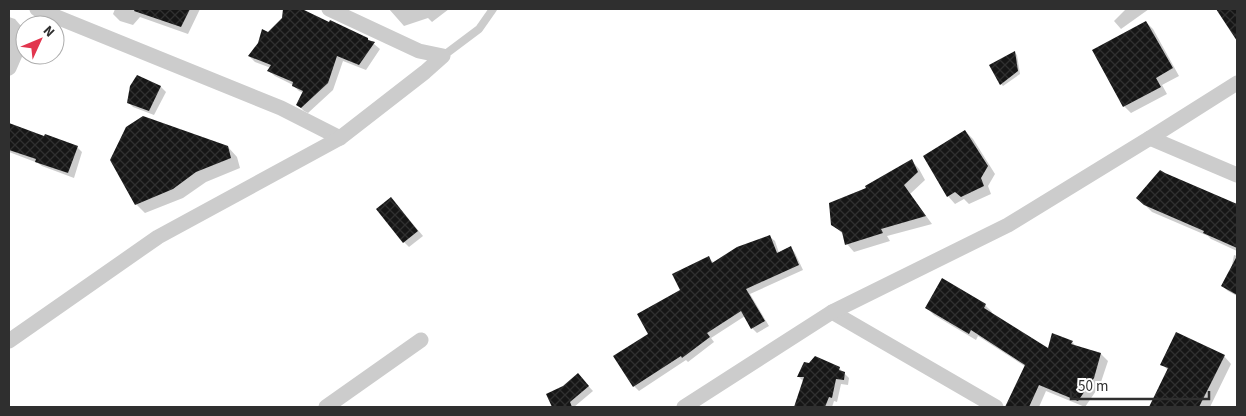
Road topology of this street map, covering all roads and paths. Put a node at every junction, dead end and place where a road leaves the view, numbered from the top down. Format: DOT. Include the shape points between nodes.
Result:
graph roads {
  1 [pos="36,9"];
  2 [pos="329,9"];
  3 [pos="493,9"];
  4 [pos="15,54"];
  5 [pos="443,56"];
  6 [pos="9,68"];
  7 [pos="1237,83"];
  8 [pos="340,138"];
  9 [pos="1150,138"];
  10 [pos="1237,175"];
  11 [pos="832,312"];
  12 [pos="420,340"];
  13 [pos="9,341"];
  14 [pos="326,407"];
  15 [pos="684,407"];
  16 [pos="996,407"];
  1 -- 8 [label="street" via="281,108"];
  2 -- 5 [label="street" via="419,51"];
  3 -- 5 [label="lane" via="479,29"];
  4 -- 6 [label="street"];
  5 -- 8 [label="street"];
  7 -- 9 [label="street"];
  8 -- 13 [label="street" via="158,237"];
  9 -- 10 [label="street"];
  9 -- 11 [label="street" via="1008,225"];
  11 -- 15 [label="street"];
  11 -- 16 [label="street"];
  12 -- 14 [label="street"];
}
